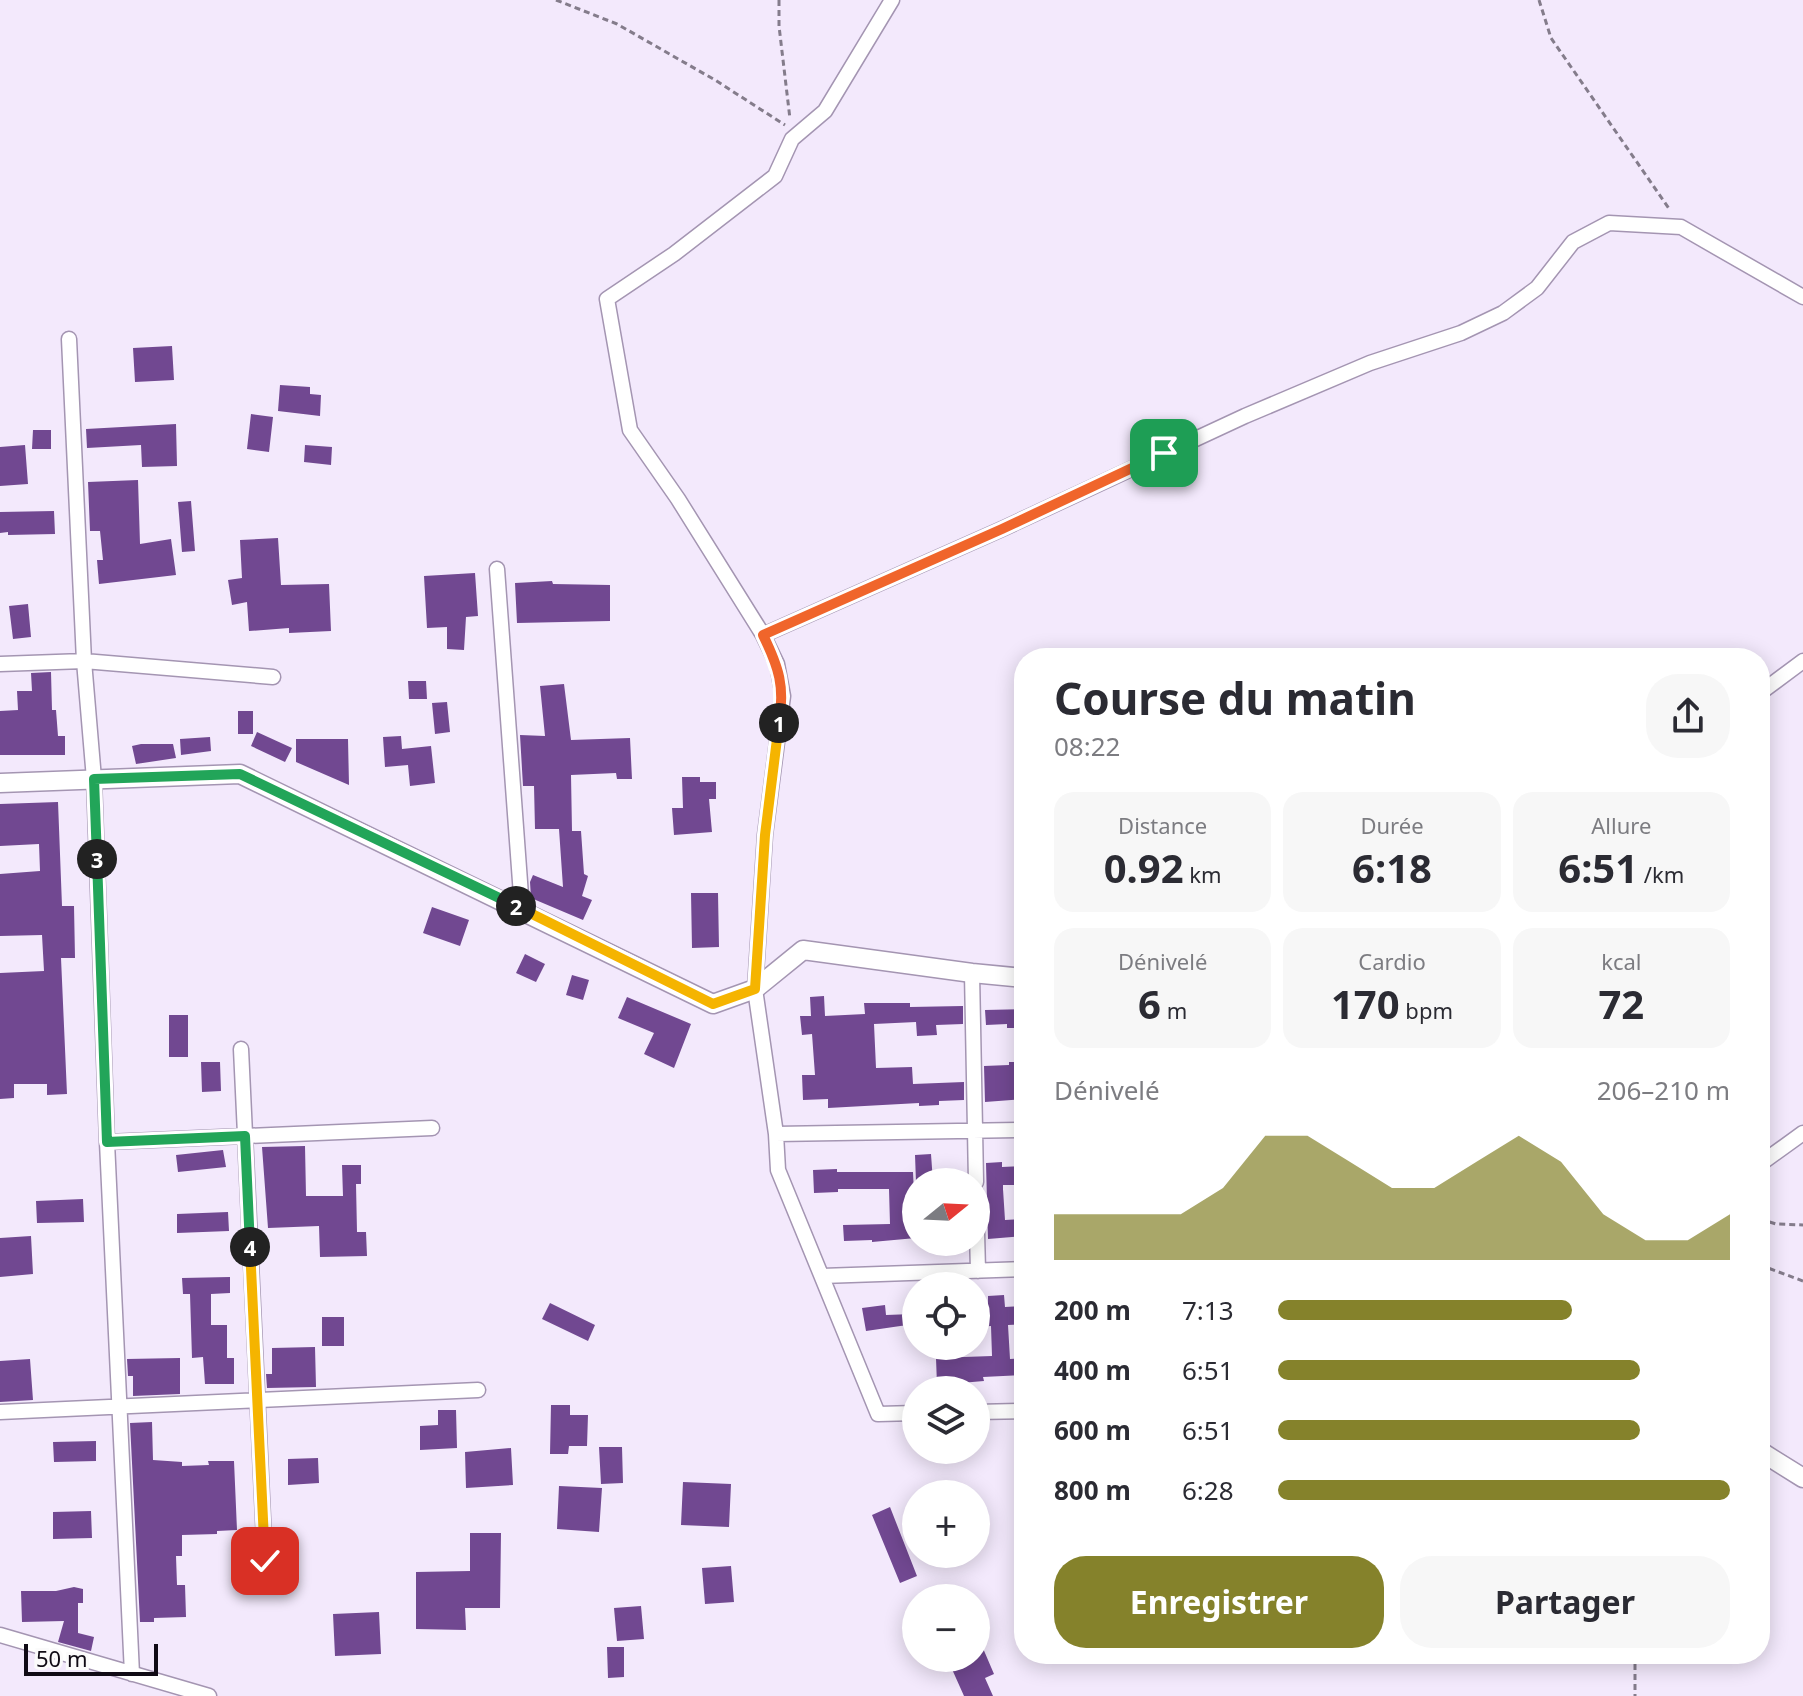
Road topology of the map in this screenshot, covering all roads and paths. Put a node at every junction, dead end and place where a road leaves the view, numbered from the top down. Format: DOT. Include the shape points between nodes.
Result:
graph roads {
  1 [pos="556,0"];
  2 [pos="779,0"];
  3 [pos="892,0"];
  4 [pos="1539,0"];
  5 [pos="792,139"];
  6 [pos="1681,227"];
  7 [pos="1803,297"];
  8 [pos="69,339"];
  9 [pos="497,569"];
  10 [pos="763,635"];
  11 [pos="84,661"];
  12 [pos="1803,661"];
  13 [pos="0,664"];
  14 [pos="273,677"];
  15 [pos="1770,686"];
  16 [pos="94,779"];
  17 [pos="0,783"];
  18 [pos="522,909"];
  19 [pos="972,973"];
  20 [pos="1014,977"];
  21 [pos="755,989"];
  22 [pos="241,1049"];
  23 [pos="432,1128"];
  24 [pos="1014,1130"];
  25 [pos="975,1131"];
  26 [pos="1803,1133"];
  27 [pos="776,1134"];
  28 [pos="245,1136"];
  29 [pos="107,1142"];
  30 [pos="1770,1157"];
  31 [pos="976,1168"];
  32 [pos="1770,1222"];
  33 [pos="1803,1225"];
  34 [pos="978,1256"];
  35 [pos="1014,1269"];
  36 [pos="1770,1269"];
  37 [pos="978,1271"];
  38 [pos="822,1276"];
  39 [pos="1803,1281"];
  40 [pos="478,1390"];
  41 [pos="258,1400"];
  42 [pos="119,1407"];
  43 [pos="1014,1411"];
  44 [pos="0,1412"];
  45 [pos="990,1412"];
  46 [pos="902,1413"];
  47 [pos="1770,1457"];
  48 [pos="1803,1478"];
  49 [pos="265,1561"];
  50 [pos="0,1635"];
  51 [pos="1635,1664"];
  52 [pos="132,1674"];
  53 [pos="209,1696"];
  54 [pos="1635,1696"];
  1 -- 5 [label="path" via="617,24 715,80 786,125"];
  2 -- 5 [label="path"];
  3 -- 5 [label="street" via="825,111"];
  4 -- 6 [label="path" via="1551,38"];
  5 -- 10 [label="street" via="775,176 607,299 630,430"];
  6 -- 7 [label="street"];
  6 -- 10 [label="street" via="1609,223 1573,242 1537,288 1503,313 1245,416"];
  8 -- 11 [label="street"];
  9 -- 18 [label="street"];
  10 -- 21 [label="street" via="777,664 783,696 765,835"];
  11 -- 13 [label="street"];
  11 -- 14 [label="street"];
  11 -- 16 [label="street"];
  12 -- 15 [label="street"];
  16 -- 17 [label="street"];
  16 -- 18 [label="street" via="240,774"];
  16 -- 29 [label="street"];
  18 -- 21 [label="street" via="713,1004"];
  19 -- 20 [label="street"];
  19 -- 21 [label="street" via="803,950"];
  19 -- 25 [label="street"];
  21 -- 27 [label="street"];
  22 -- 28 [label="street"];
  23 -- 28 [label="street"];
  24 -- 25 [label="street"];
  25 -- 27 [label="street"];
  25 -- 31 [label="street"];
  26 -- 30 [label="street"];
  27 -- 38 [label="street" via="778,1170"];
  28 -- 29 [label="street"];
  28 -- 41 [label="street"];
  29 -- 42 [label="street"];
  32 -- 33 [label="path"];
  34 -- 37 [label="street"];
  35 -- 37 [label="street"];
  36 -- 39 [label="path"];
  37 -- 38 [label="street"];
  38 -- 46 [label="street" via="878,1414"];
  40 -- 41 [label="street"];
  41 -- 42 [label="street"];
  41 -- 49 [label="street"];
  42 -- 44 [label="street"];
  42 -- 52 [label="street"];
  43 -- 45 [label="street"];
  47 -- 48 [label="street"];
  50 -- 52 [label="street"];
  51 -- 54 [label="path"];
  52 -- 53 [label="street"];
}
